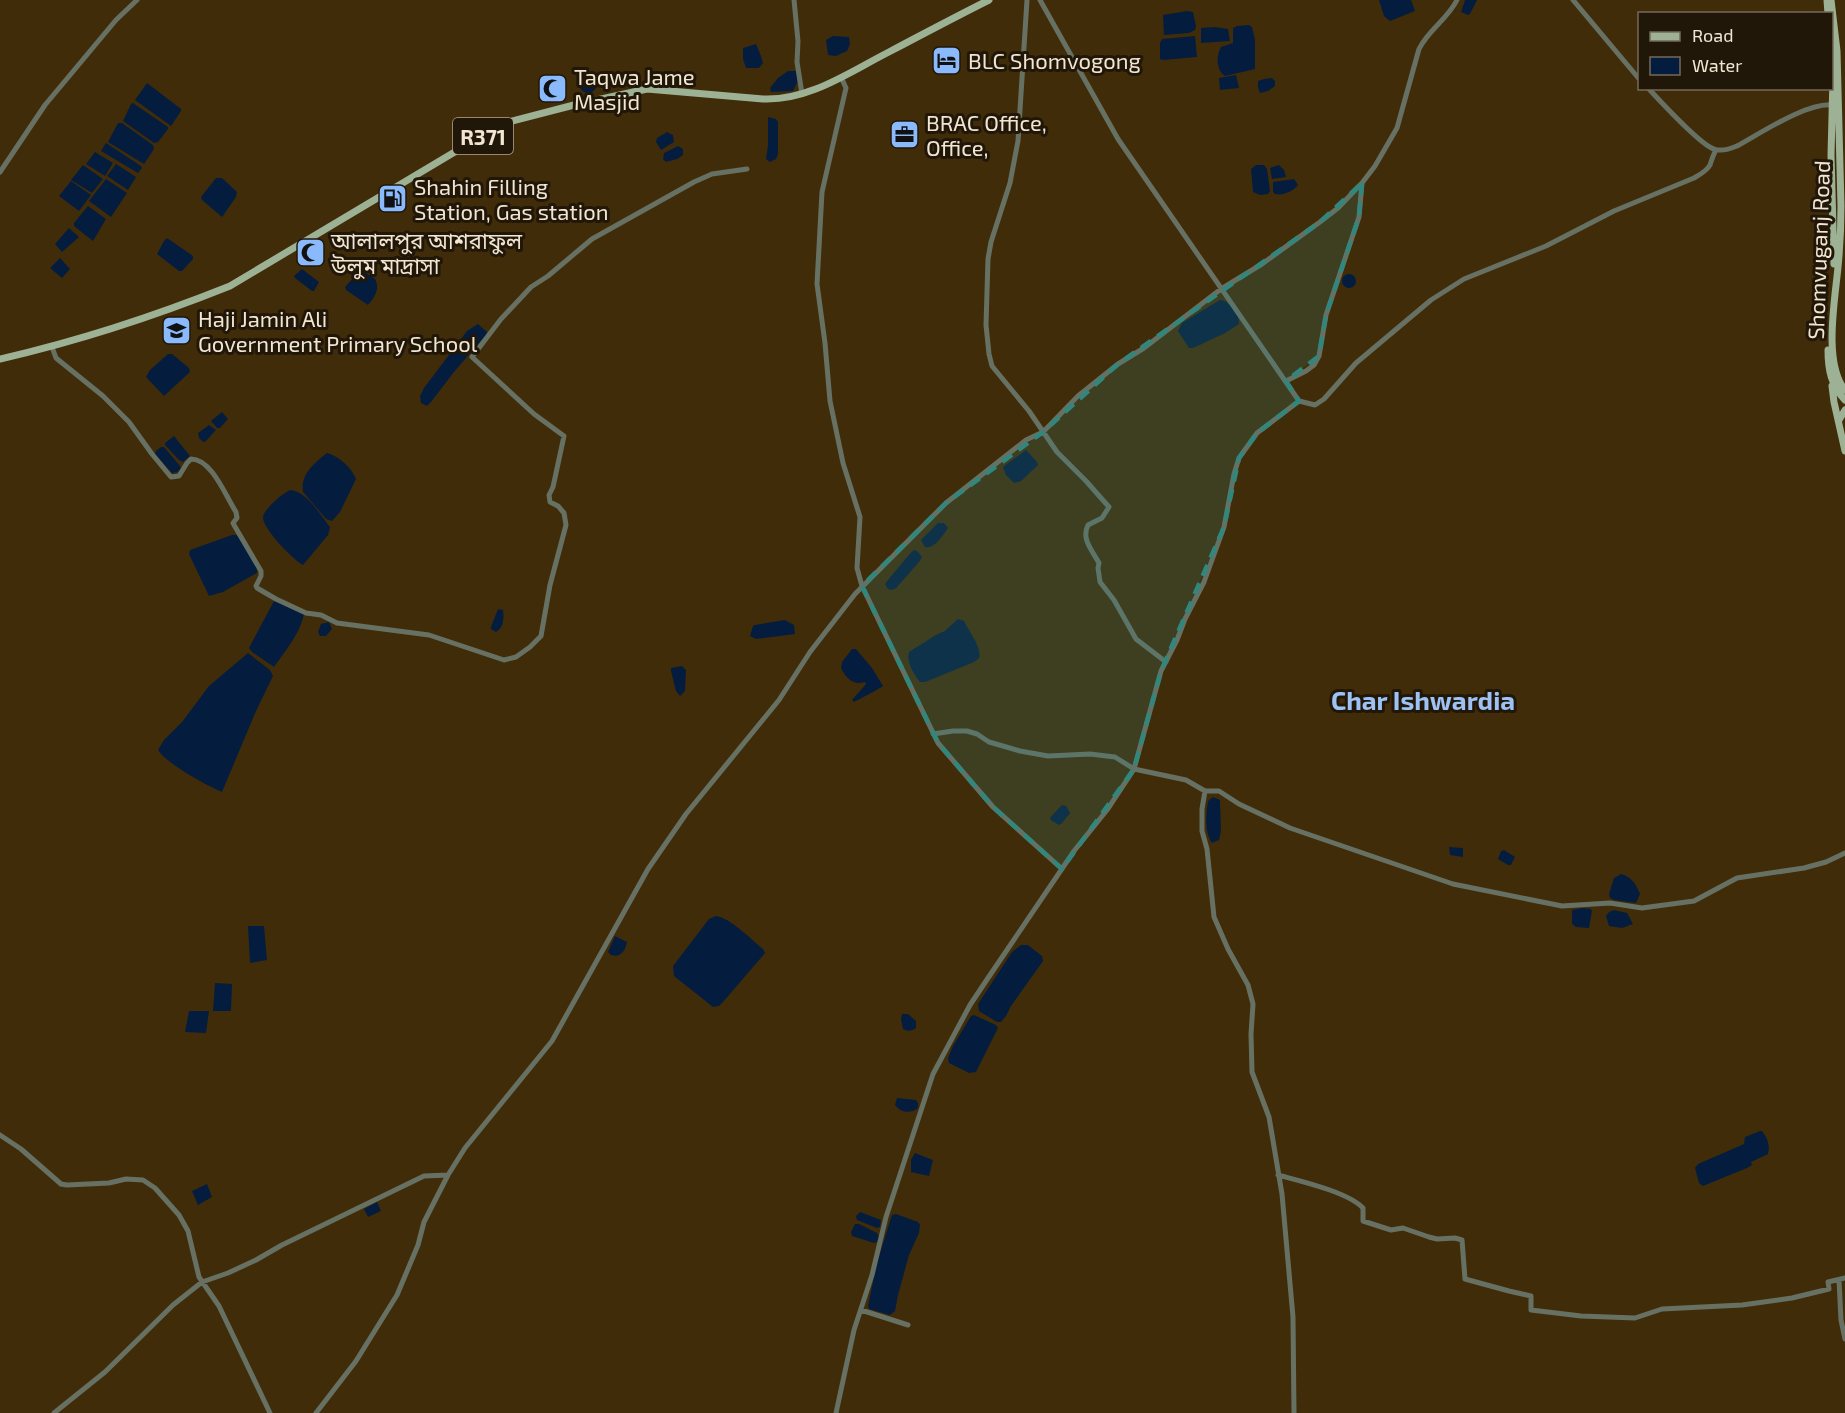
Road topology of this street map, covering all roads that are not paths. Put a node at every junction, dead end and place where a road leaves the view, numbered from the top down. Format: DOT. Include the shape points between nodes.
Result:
graph roads {
  1 [pos="137,0"];
  2 [pos="794,0"];
  3 [pos="989,0"];
  4 [pos="1027,0"];
  5 [pos="1040,0"];
  6 [pos="1457,0"];
  7 [pos="1573,0"];
  8 [pos="1832,0"];
  9 [pos="1842,76"];
  10 [pos="841,77"];
  11 [pos="1638,78"];
  12 [pos="1833,78"];
  13 [pos="1649,90"];
  14 [pos="802,94"];
  15 [pos="1834,106"];
  16 [pos="1716,150"];
  17 [pos="1835,155"];
  18 [pos="747,169"];
  19 [pos="0,172"];
  20 [pos="1362,183"];
  21 [pos="1221,289"];
  22 [pos="52,347"];
  23 [pos="0,359"];
  24 [pos="1286,381"];
  25 [pos="1833,383"];
  26 [pos="1845,390"];
  27 [pos="1845,399"];
  28 [pos="1299,401"];
  29 [pos="1845,410"];
  30 [pos="1839,420"];
  31 [pos="1043,432"];
  32 [pos="1845,451"];
  33 [pos="862,586"];
  34 [pos="1166,662"];
  35 [pos="933,734"];
  36 [pos="1134,769"];
  37 [pos="1205,791"];
  38 [pos="1845,853"];
  39 [pos="1062,869"];
  40 [pos="0,1135"];
  41 [pos="448,1175"];
  42 [pos="1278,1175"];
  43 [pos="1842,1279"];
  44 [pos="202,1282"];
  45 [pos="861,1310"];
  46 [pos="908,1325"];
  47 [pos="1845,1339"];
  48 [pos="54,1413"];
  49 [pos="270,1413"];
  50 [pos="316,1413"];
  51 [pos="836,1413"];
  52 [pos="1294,1413"];
  1 -- 19 [label="street" via="45,105"];
  2 -- 14 [label="street"];
  3 -- 10 [label="main road, R371"];
  4 -- 31 [label="street" via="1018,141 988,259 986,325 992,366"];
  5 -- 21 [label="street" via="1118,139"];
  6 -- 20 [label="street" via="1424,39 1397,128"];
  7 -- 11 [label="street"];
  8 -- 9 [label="main road, Shomvuganj Road"];
  9 -- 15 [label="main road, Shomvuganj Road"];
  10 -- 14 [label="main road, R371"];
  10 -- 33 [label="street" via="846,88 822,192 816,284 830,401 860,517 857,568"];
  12 -- 15 [label="main road, Shomvuganj Road"];
  13 -- 16 [label="street"];
  14 -- 22 [label="main road, R371" via="763,99 647,89 508,122 230,286"];
  15 -- 16 [label="street" via="1810,108 1737,146"];
  15 -- 17 [label="main road, Shomvuganj Road"];
  16 -- 28 [label="street" via="1710,166 1694,178 1464,279 1431,300 1356,363 1324,399 1315,405"];
  17 -- 25 [label="main road, Shomvuganj Road" via="1834,268 1828,348"];
  17 -- 26 [label="main road, Shomvuganj Road" via="1841,228 1833,356 1836,375"];
  18 -- 22 [label="street" via="712,174 694,182 592,239 531,287 472,357 564,436 549,495 550,502 564,513 565,530 541,636 516,657 504,660 429,635 337,623 306,613 257,588 261,571 233,523 236,512 210,469 202,461 191,459 179,476 171,477 129,422 56,358"];
  20 -- 21 [label="street" via="1320,222"];
  20 -- 24 [label="street" via="1359,217 1326,315 1319,356 1314,365"];
  21 -- 24 [label="street"];
  21 -- 31 [label="street" via="1118,364 1064,408"];
  22 -- 23 [label="main road, R371"];
  24 -- 28 [label="street"];
  25 -- 27 [label="main road, Shomvuganj Road"];
  25 -- 30 [label="main road"];
  28 -- 34 [label="street" via="1257,433 1239,459 1224,527 1204,582"];
  29 -- 30 [label="main road"];
  30 -- 32 [label="main road"];
  31 -- 33 [label="street" via="1026,440 946,503"];
  31 -- 34 [label="street" via="1109,507 1085,532 1099,563 1100,582 1136,639"];
  33 -- 35 [label="street"];
  33 -- 41 [label="street" via="778,700 686,814 648,869 552,1041 465,1148"];
  34 -- 36 [label="street"];
  35 -- 36 [label="street" via="967,731 1020,751 1048,756 1115,757"];
  35 -- 39 [label="street" via="993,807"];
  36 -- 37 [label="street" via="1186,780"];
  36 -- 39 [label="street"];
  37 -- 38 [label="street" via="1219,791 1290,828 1453,884 1562,906 1610,903 1642,908 1694,901 1737,878 1804,868"];
  37 -- 42 [label="street" via="1202,831 1214,917 1248,985 1252,1004 1252,1072 1269,1117"];
  39 -- 45 [label="street" via="970,1005 933,1074 886,1217"];
  40 -- 44 [label="street" via="61,1184 126,1179 143,1180 155,1188 188,1231"];
  41 -- 44 [label="street" via="424,1176 256,1260"];
  41 -- 50 [label="street" via="424,1222 397,1295 356,1361"];
  42 -- 43 [label="street" via="1358,1202 1363,1208 1363,1221 1437,1239 1462,1240 1465,1279 1531,1296 1532,1310 1635,1318 1662,1309 1791,1298 1829,1289 1828,1282"];
  42 -- 52 [label="street" via="1293,1317"];
  43 -- 47 [label="street" via="1841,1320"];
  44 -- 48 [label="street" via="105,1372"];
  44 -- 49 [label="street" via="219,1306"];
  45 -- 46 [label="street"];
  45 -- 51 [label="street"];
}
